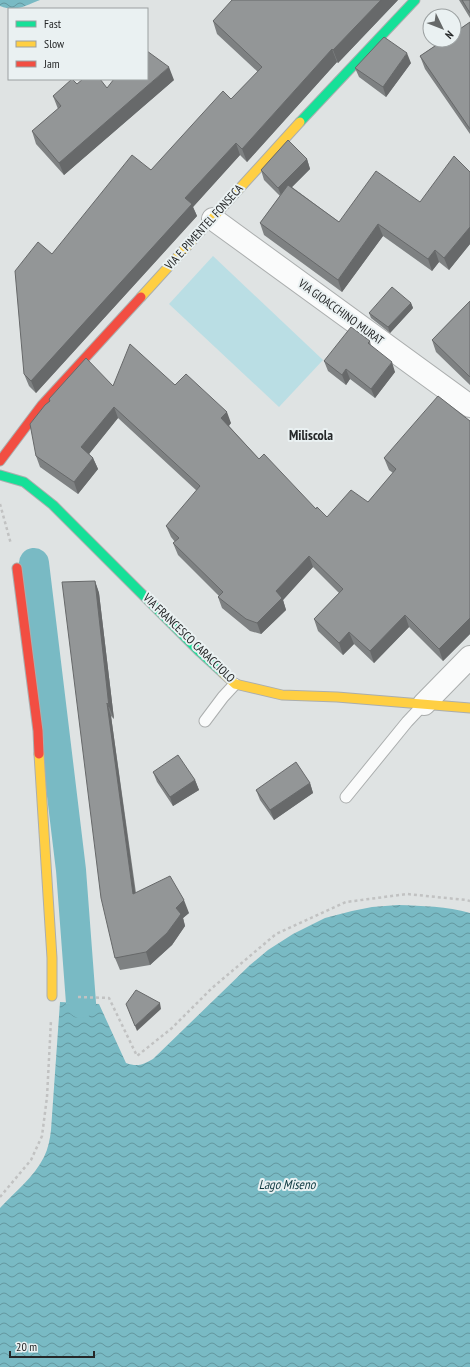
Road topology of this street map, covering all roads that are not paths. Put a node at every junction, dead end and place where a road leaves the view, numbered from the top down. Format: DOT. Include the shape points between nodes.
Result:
graph roads {
  1 [pos="415,0"];
  2 [pos="212,219"];
  3 [pos="470,406"];
  4 [pos="0,461"];
  5 [pos="0,476"];
  6 [pos="17,568"];
  7 [pos="470,657"];
  8 [pos="235,684"];
  9 [pos="424,704"];
  10 [pos="470,708"];
  11 [pos="205,721"];
  12 [pos="346,797"];
  13 [pos="52,996"];
  1 -- 2 [label="street, VIA E. PIMENTEL FONSECA"];
  2 -- 3 [label="street, VIA GIOACCHINO MURAT"];
  2 -- 4 [label="street, VIA E. PIMENTEL FONSECA" via="42,405"];
  5 -- 8 [label="street, VIA FRANCESCO CARACCIOLO" via="24,482 53,504"];
  6 -- 13 [label="street" via="38,731 52,958"];
  7 -- 9 [label="street"];
  8 -- 9 [label="street, VIA FRANCESCO CARACCIOLO" via="282,695"];
  8 -- 11 [label="lane"];
  9 -- 10 [label="street, VIA FRANCESCO CARACCIOLO"];
  9 -- 12 [label="lane"];
}
